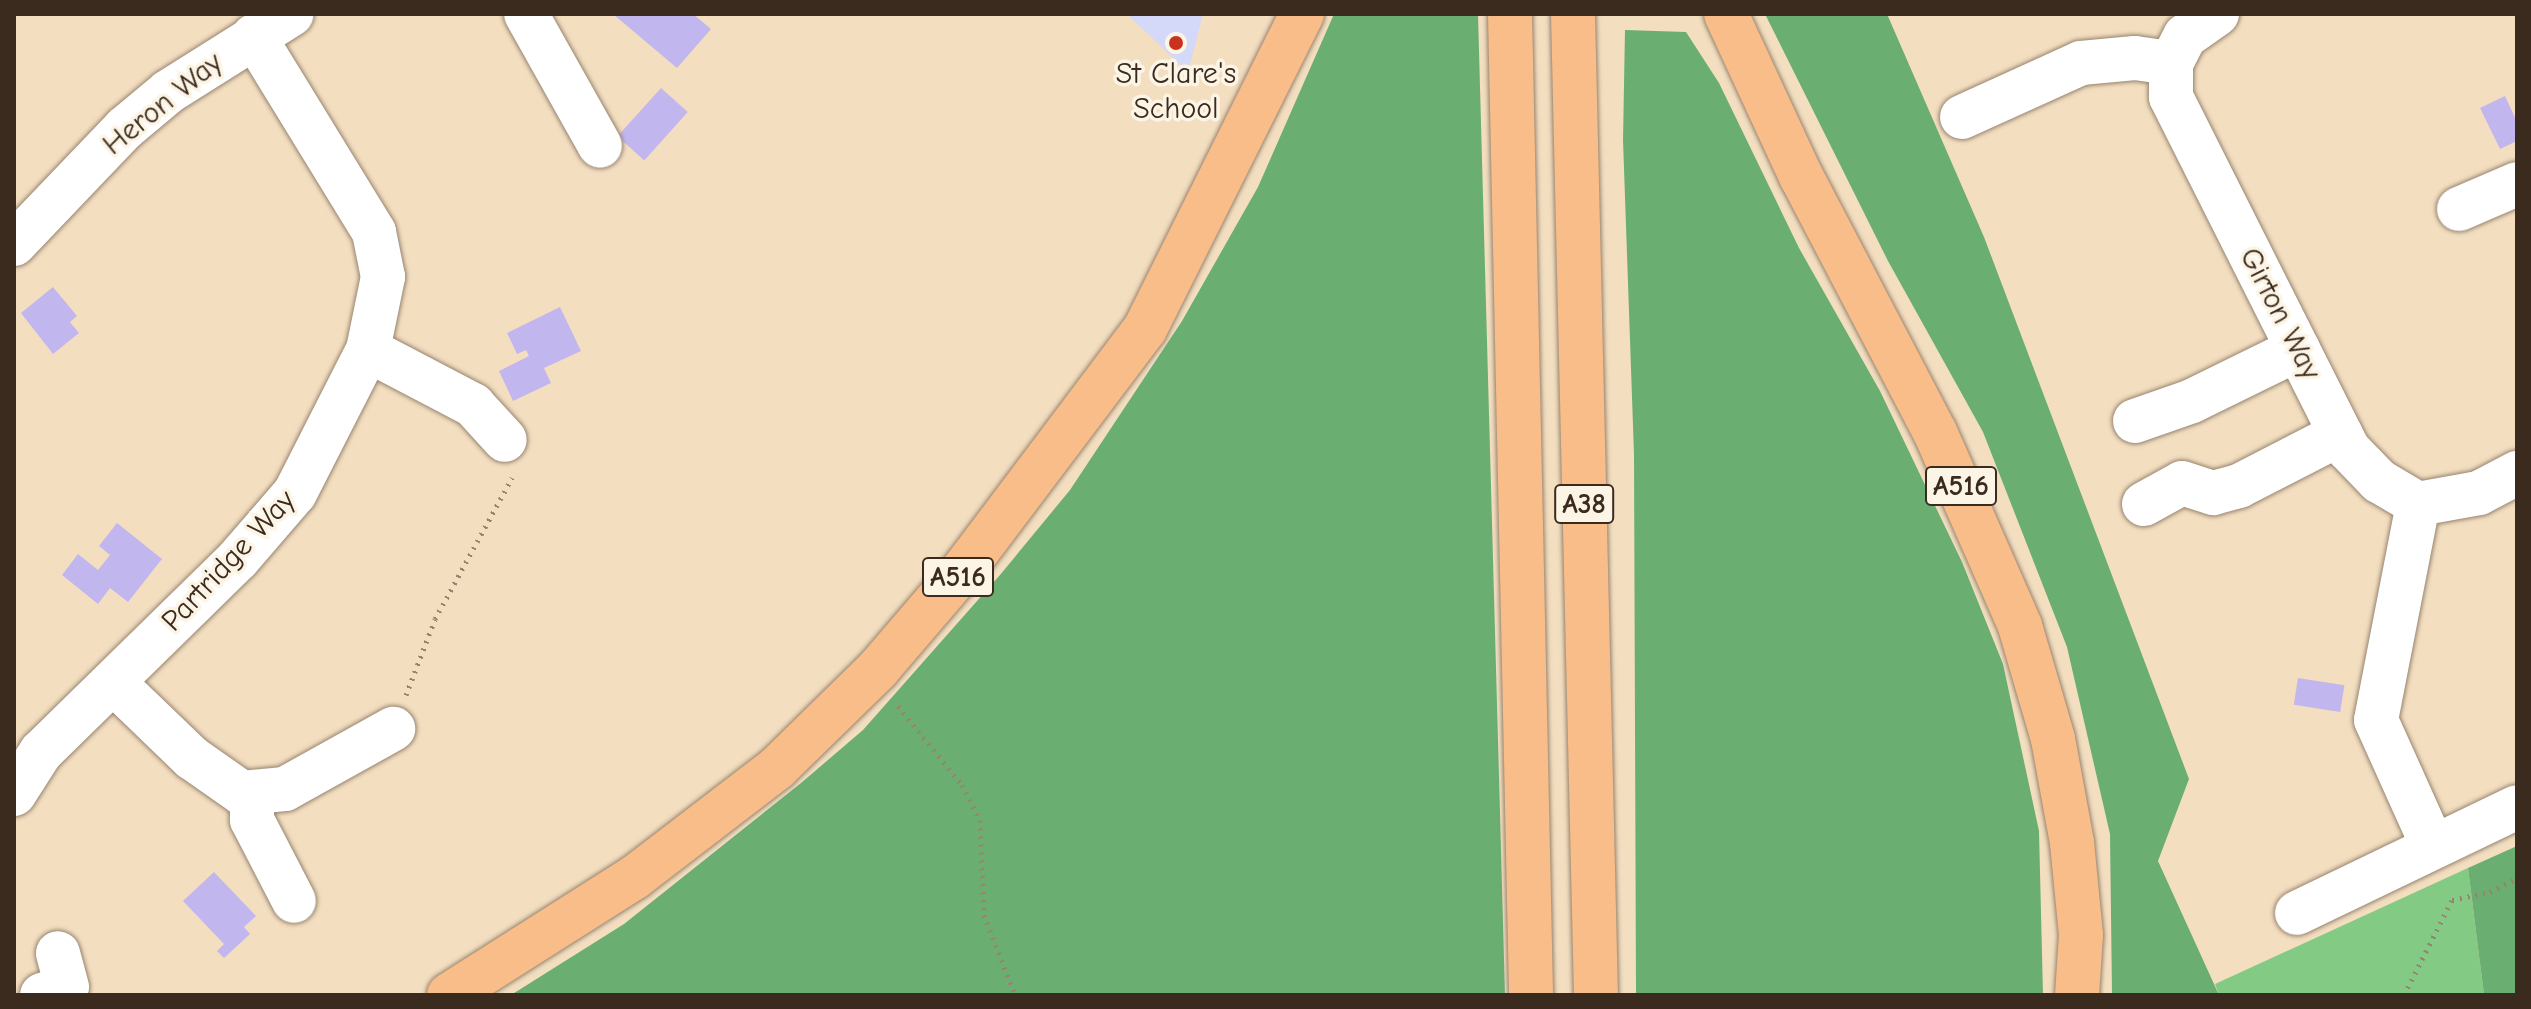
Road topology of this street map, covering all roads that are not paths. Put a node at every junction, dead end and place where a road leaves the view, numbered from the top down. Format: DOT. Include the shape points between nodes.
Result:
graph roads {
  1 [pos="292,14"];
  2 [pos="526,14"];
  3 [pos="1302,14"];
  4 [pos="1510,14"];
  5 [pos="1573,14"];
  6 [pos="1726,14"];
  7 [pos="2217,14"];
  8 [pos="254,36"];
  9 [pos="2171,63"];
  10 [pos="1962,117"];
  11 [pos="600,146"];
  12 [pos="2513,195"];
  13 [pos="2459,209"];
  14 [pos="14,244"];
  15 [pos="2298,349"];
  16 [pos="368,350"];
  17 [pos="2135,421"];
  18 [pos="2340,434"];
  19 [pos="505,440"];
  20 [pos="2517,473"];
  21 [pos="2144,504"];
  22 [pos="2418,504"];
  23 [pos="113,682"];
  24 [pos="393,729"];
  25 [pos="14,794"];
  26 [pos="252,795"];
  27 [pos="2517,807"];
  28 [pos="2433,847"];
  29 [pos="294,901"];
  30 [pos="2297,913"];
  31 [pos="58,953"];
  32 [pos="42,995"];
  33 [pos="449,995"];
  34 [pos="1531,995"];
  35 [pos="1596,995"];
  36 [pos="2077,995"];
  1 -- 8 [label="street, Heron Way"];
  2 -- 11 [label="street"];
  3 -- 33 [label="highway, A516" via="1145,329 967,565 869,677 777,768 635,877"];
  4 -- 34 [label="highway, A38"];
  5 -- 35 [label="highway, A38"];
  6 -- 36 [label="highway, A516" via="1814,202 1929,420 2020,626 2053,739 2072,843 2081,935"];
  7 -- 9 [label="street" via="2185,36"];
  8 -- 14 [label="street, Heron Way" via="168,92 125,128"];
  8 -- 16 [label="street, Partridge Way" via="374,232 383,289"];
  9 -- 10 [label="street" via="2135,58 2081,63"];
  9 -- 15 [label="street, Girton Way" via="2171,97"];
  12 -- 13 [label="street"];
  15 -- 17 [label="street" via="2192,401"];
  15 -- 18 [label="street, Girton Way"];
  16 -- 19 [label="street" via="473,405"];
  16 -- 23 [label="street, Partridge Way" via="295,493 238,559"];
  18 -- 21 [label="street" via="2239,486 2213,493 2182,483"];
  18 -- 22 [label="street, Girton Way" via="2379,481"];
  20 -- 22 [label="street" via="2479,493"];
  22 -- 28 [label="street" via="2376,720"];
  23 -- 25 [label="street, Partridge Way" via="41,752"];
  23 -- 26 [label="street" via="204,768 231,789"];
  24 -- 26 [label="street" via="285,789"];
  26 -- 29 [label="street" via="252,820"];
  27 -- 28 [label="street"];
  28 -- 30 [label="street"];
  31 -- 32 [label="street" via="67,987"];
}
